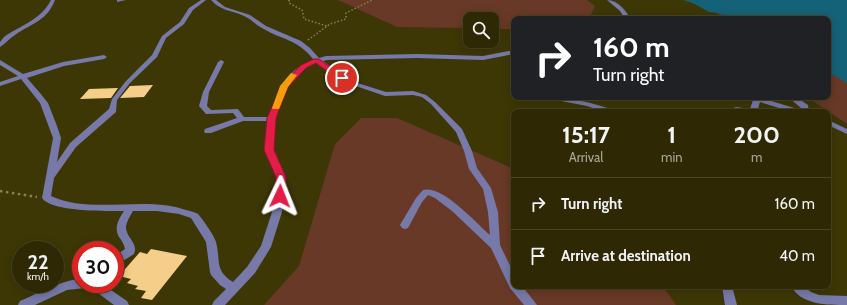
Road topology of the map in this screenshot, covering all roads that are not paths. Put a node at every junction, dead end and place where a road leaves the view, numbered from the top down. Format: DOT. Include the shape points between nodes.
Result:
graph roads {
  1 [pos="53,0"];
  2 [pos="204,0"];
  3 [pos="213,0"];
  4 [pos="609,0"];
  5 [pos="626,16"];
  6 [pos="256,23"];
  7 [pos="272,24"];
  8 [pos="0,45"];
  9 [pos="511,53"];
  10 [pos="104,57"];
  11 [pos="317,60"];
  12 [pos="0,62"];
  13 [pos="221,62"];
  14 [pos="23,77"];
  15 [pos="0,84"];
  16 [pos="567,100"];
  17 [pos="760,100"];
  18 [pos="796,100"];
  19 [pos="603,109"];
  20 [pos="789,109"];
  21 [pos="805,109"];
  22 [pos="272,118"];
  23 [pos="242,119"];
  24 [pos="831,123"];
  25 [pos="846,129"];
  26 [pos="208,131"];
  27 [pos="48,180"];
  28 [pos="131,207"];
  29 [pos="405,225"];
  30 [pos="495,245"];
  31 [pos="124,255"];
  32 [pos="511,277"];
  33 [pos="72,283"];
  34 [pos="68,286"];
  35 [pos="234,289"];
  36 [pos="518,289"];
  37 [pos="728,289"];
  38 [pos="799,289"];
  39 [pos="847,301"];
  40 [pos="827,304"];
  41 [pos="24,305"];
  42 [pos="123,305"];
  43 [pos="218,305"];
  44 [pos="531,305"];
  45 [pos="731,305"];
  1 -- 8 [label="street" via="47,12 35,22 13,33"];
  2 -- 27 [label="street" via="191,9 182,23 164,37 155,56 128,82 114,100 112,110 73,144"];
  3 -- 6 [label="street" via="223,8 248,16"];
  4 -- 5 [label="street"];
  6 -- 7 [label="street"];
  6 -- 11 [label="street" via="302,44"];
  9 -- 11 [label="street" via="483,58 346,56"];
  10 -- 14 [label="street" via="63,64"];
  11 -- 22 [label="street" via="304,66 284,86"];
  11 -- 30 [label="street" via="349,82 385,94 413,93 424,96 439,109 459,131 473,168 487,188 493,212"];
  12 -- 14 [label="street"];
  13 -- 23 [label="street" via="206,92 203,106 209,112 235,111"];
  14 -- 15 [label="street"];
  14 -- 27 [label="street" via="44,103 56,138"];
  16 -- 19 [label="street"];
  17 -- 20 [label="street"];
  18 -- 21 [label="street"];
  22 -- 23 [label="street"];
  22 -- 35 [label="street" via="269,150 281,177 278,212 266,247 251,270"];
  23 -- 26 [label="street"];
  24 -- 25 [label="street"];
  27 -- 28 [label="street" via="46,198 57,203 92,208"];
  28 -- 31 [label="street" via="121,227 130,245 130,251"];
  28 -- 35 [label="street" via="180,211 194,216 211,240 215,272"];
  29 -- 30 [label="street" via="419,200 426,192 430,192 448,203"];
  30 -- 32 [label="street"];
  33 -- 34 [label="street"];
  34 -- 41 [label="street"];
  34 -- 42 [label="street" via="93,285"];
  35 -- 43 [label="street"];
  36 -- 44 [label="street"];
  37 -- 45 [label="street"];
  38 -- 40 [label="street" via="805,295"];
  39 -- 40 [label="street"];
}
